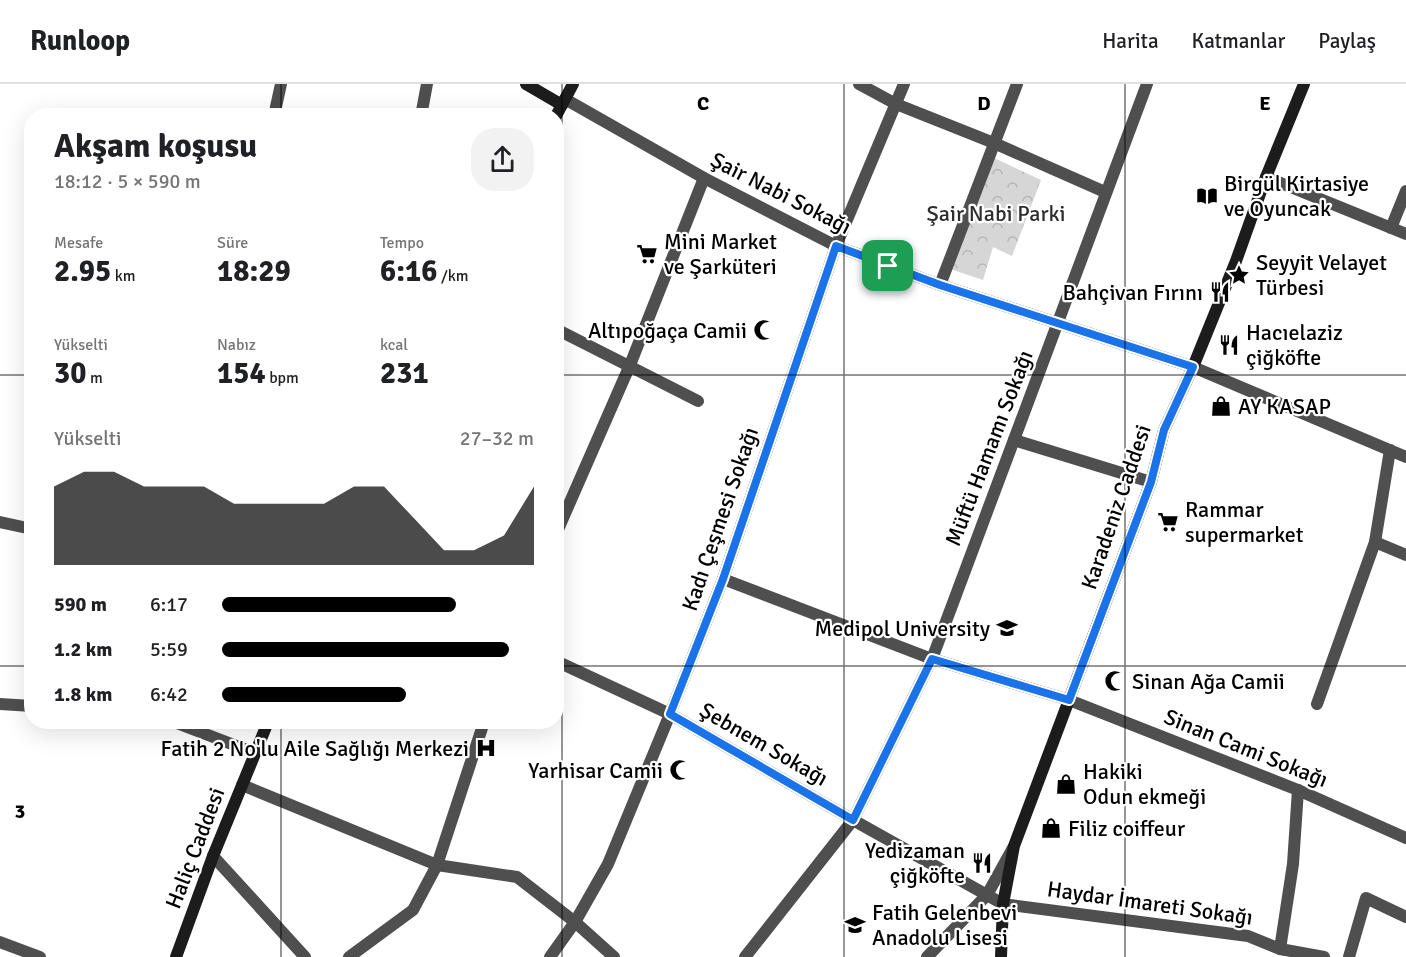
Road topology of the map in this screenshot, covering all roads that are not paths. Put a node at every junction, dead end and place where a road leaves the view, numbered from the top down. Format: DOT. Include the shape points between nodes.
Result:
graph roads {
  1 [pos="281,84"];
  2 [pos="428,84"];
  3 [pos="526,84"];
  4 [pos="573,84"];
  5 [pos="859,84"];
  6 [pos="904,84"];
  7 [pos="1017,84"];
  8 [pos="1147,84"];
  9 [pos="1304,84"];
  10 [pos="896,104"];
  11 [pos="561,106"];
  12 [pos="276,108"];
  13 [pos="423,108"];
  14 [pos="994,143"];
  15 [pos="1266,177"];
  16 [pos="704,178"];
  17 [pos="1406,191"];
  18 [pos="1105,192"];
  19 [pos="1391,228"];
  20 [pos="1406,234"];
  21 [pos="836,246"];
  22 [pos="940,285"];
  23 [pos="1059,323"];
  24 [pos="564,333"];
  25 [pos="630,365"];
  26 [pos="1193,367"];
  27 [pos="698,401"];
  28 [pos="1014,440"];
  29 [pos="1390,450"];
  30 [pos="1406,457"];
  31 [pos="1151,482"];
  32 [pos="564,516"];
  33 [pos="0,522"];
  34 [pos="24,527"];
  35 [pos="1376,542"];
  36 [pos="1406,555"];
  37 [pos="723,579"];
  38 [pos="932,659"];
  39 [pos="564,665"];
  40 [pos="1069,700"];
  41 [pos="0,704"];
  42 [pos="1317,704"];
  43 [pos="24,706"];
  44 [pos="670,714"];
  45 [pos="192,729"];
  46 [pos="265,729"];
  47 [pos="482,729"];
  48 [pos="255,753"];
  49 [pos="242,786"];
  50 [pos="1298,790"];
  51 [pos="853,820"];
  52 [pos="1406,838"];
  53 [pos="1014,846"];
  54 [pos="213,856"];
  55 [pos="437,865"];
  56 [pos="987,895"];
  57 [pos="1003,904"];
  58 [pos="1406,917"];
  59 [pos="575,922"];
  60 [pos="0,942"];
  61 [pos="1280,949"];
  62 [pos="40,957"];
  63 [pos="176,957"];
  64 [pos="305,957"];
  65 [pos="349,957"];
  66 [pos="550,957"];
  67 [pos="614,957"];
  68 [pos="745,957"];
  69 [pos="927,957"];
  70 [pos="1001,957"];
  71 [pos="1324,957"];
  72 [pos="1349,957"];
  1 -- 12 [label="street"];
  2 -- 13 [label="street"];
  3 -- 11 [label="street"];
  4 -- 11 [label="street"];
  5 -- 10 [label="street"];
  6 -- 10 [label="street, Kadı Çeşmesi Sokağı"];
  7 -- 14 [label="street"];
  8 -- 18 [label="street, Müftü Hamamı Sokağı"];
  9 -- 15 [label="street, Karadeniz Caddesi"];
  10 -- 14 [label="street"];
  10 -- 21 [label="street, Kadı Çeşmesi Sokağı"];
  11 -- 16 [label="street, Şair Nabi Sokağı"];
  14 -- 18 [label="street"];
  14 -- 22 [label="street"];
  15 -- 19 [label="street"];
  15 -- 26 [label="street, Karadeniz Caddesi"];
  16 -- 21 [label="street, Şair Nabi Sokağı"];
  16 -- 25 [label="street"];
  17 -- 19 [label="street"];
  18 -- 23 [label="street, Müftü Hamamı Sokağı"];
  19 -- 20 [label="street"];
  21 -- 22 [label="street, Şair Nabi Sokağı"];
  21 -- 37 [label="street, Kadı Çeşmesi Sokağı"];
  22 -- 23 [label="street, Şair Nabi Sokağı"];
  23 -- 26 [label="street, Şair Nabi Sokağı"];
  23 -- 28 [label="street, Müftü Hamamı Sokağı"];
  24 -- 25 [label="street"];
  25 -- 27 [label="street"];
  25 -- 32 [label="street"];
  26 -- 29 [label="street, Şair Nabi Sokağı"];
  26 -- 31 [label="street, Karadeniz Caddesi" via="1164,430"];
  28 -- 31 [label="street"];
  28 -- 38 [label="street, Müftü Hamamı Sokağı"];
  29 -- 30 [label="street, Şair Nabi Sokağı"];
  29 -- 35 [label="street"];
  31 -- 40 [label="street, Karadeniz Caddesi"];
  33 -- 34 [label="street"];
  35 -- 36 [label="street"];
  35 -- 42 [label="street"];
  37 -- 38 [label="street, Sinan Cami Sokağı"];
  37 -- 44 [label="street, Kadı Çeşmesi Sokağı"];
  38 -- 40 [label="street, Sinan Cami Sokağı"];
  38 -- 51 [label="street, Müftü Hamamı Sokağı"];
  39 -- 44 [label="street, Şebnem Sokağı"];
  40 -- 50 [label="street, Sinan Cami Sokağı"];
  40 -- 53 [label="street, Karadeniz Caddesi"];
  41 -- 43 [label="street"];
  44 -- 51 [label="street, Şebnem Sokağı"];
  44 -- 59 [label="street, Kadı Çeşmesi Sokağı" via="608,864"];
  45 -- 48 [label="street"];
  46 -- 48 [label="street, Haliç Caddesi"];
  47 -- 55 [label="street"];
  48 -- 49 [label="street, Haliç Caddesi"];
  49 -- 54 [label="street, Haliç Caddesi"];
  49 -- 55 [label="street"];
  50 -- 52 [label="street, Sinan Cami Sokağı"];
  50 -- 61 [label="street" via="1293,864"];
  51 -- 56 [label="street, Şebnem Sokağı"];
  51 -- 68 [label="street, Müftü Hamamı Sokağı"];
  53 -- 56 [label="street"];
  53 -- 57 [label="street, Karadeniz Caddesi"];
  54 -- 63 [label="street, Haliç Caddesi"];
  54 -- 64 [label="street"];
  55 -- 59 [label="street" via="517,877"];
  55 -- 65 [label="street" via="413,910"];
  56 -- 57 [label="street, Şebnem Sokağı"];
  56 -- 69 [label="street"];
  57 -- 61 [label="street, Haydar İmareti Sokağı" via="1248,936"];
  57 -- 70 [label="street, Karadeniz Caddesi"];
  58 -- 72 [label="street" via="1366,898"];
  59 -- 66 [label="street, Kadı Çeşmesi Sokağı"];
  59 -- 67 [label="street"];
  60 -- 62 [label="street"];
  61 -- 71 [label="street, Haydar İmareti Sokağı"];
}
